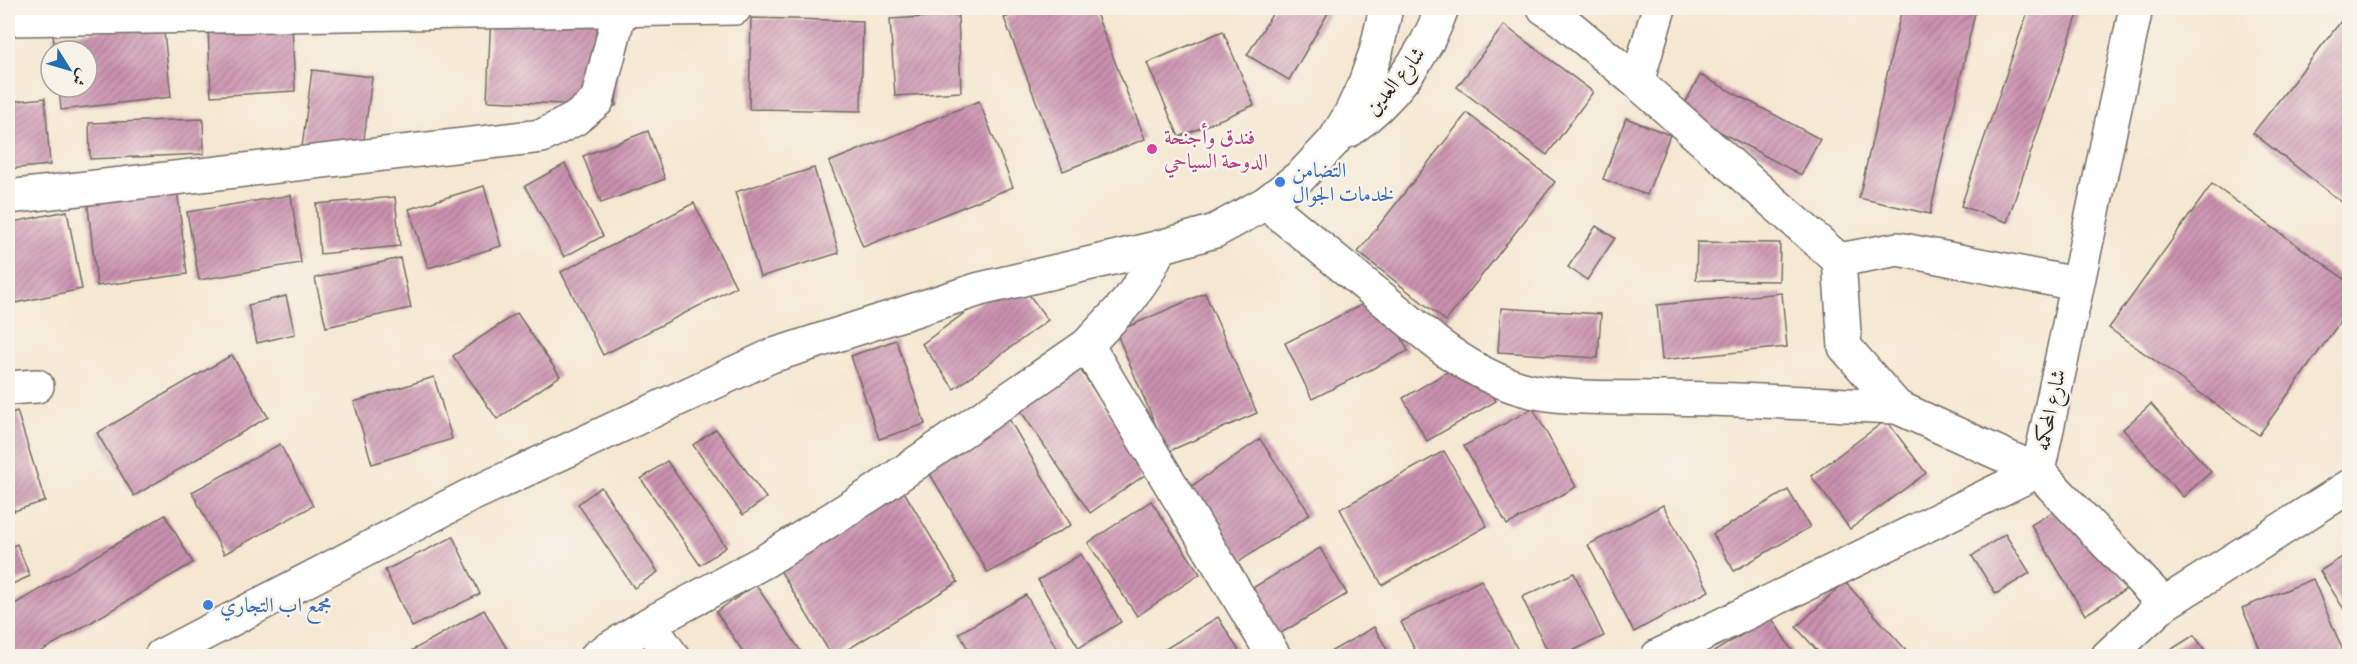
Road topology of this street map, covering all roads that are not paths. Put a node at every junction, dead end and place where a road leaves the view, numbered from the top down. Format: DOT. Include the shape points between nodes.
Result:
graph roads {
  1 [pos="735,8"];
  2 [pos="1386,8"];
  3 [pos="1442,8"];
  4 [pos="1544,8"];
  5 [pos="1659,8"];
  6 [pos="2136,8"];
  7 [pos="620,10"];
  8 [pos="8,19"];
  9 [pos="1637,82"];
  10 [pos="1334,141"];
  11 [pos="8,196"];
  12 [pos="1266,203"];
  13 [pos="1160,247"];
  14 [pos="1839,260"];
  15 [pos="2076,284"];
  16 [pos="1086,345"];
  17 [pos="1897,407"];
  18 [pos="2038,471"];
  19 [pos="2349,486"];
  20 [pos="2164,604"];
  21 [pos="649,624"];
  22 [pos="161,657"];
  23 [pos="597,657"];
  24 [pos="672,657"];
  25 [pos="1274,657"];
  26 [pos="1658,657"];
  27 [pos="2108,657"];
  1 -- 7 [label="street"];
  2 -- 10 [label="street, شارع العدين" via="1365,83"];
  3 -- 10 [label="street, شارع العدين" via="1425,45 1387,98"];
  4 -- 9 [label="street"];
  5 -- 9 [label="street"];
  6 -- 15 [label="street, شارع المحكمه"];
  7 -- 8 [label="street"];
  7 -- 11 [label="street" via="597,101 575,119 542,136"];
  9 -- 14 [label="street"];
  10 -- 12 [label="street" via="1302,175"];
  12 -- 13 [label="street" via="1215,231"];
  12 -- 17 [label="street" via="1459,360 1492,378 1535,392 1594,398"];
  13 -- 16 [label="street" via="1129,300"];
  13 -- 22 [label="street" via="980,289 771,356 469,496"];
  14 -- 15 [label="street" via="1898,249"];
  14 -- 17 [label="street" via="1845,347"];
  15 -- 18 [label="street, شارع المحكمه"];
  16 -- 21 [label="street" via="873,493 765,561"];
  16 -- 25 [label="street"];
  17 -- 18 [label="street"];
  18 -- 20 [label="street"];
  18 -- 26 [label="street, شارع المحكمه"];
  19 -- 20 [label="street"];
  20 -- 27 [label="street"];
  21 -- 23 [label="street"];
  21 -- 24 [label="street"];
}
